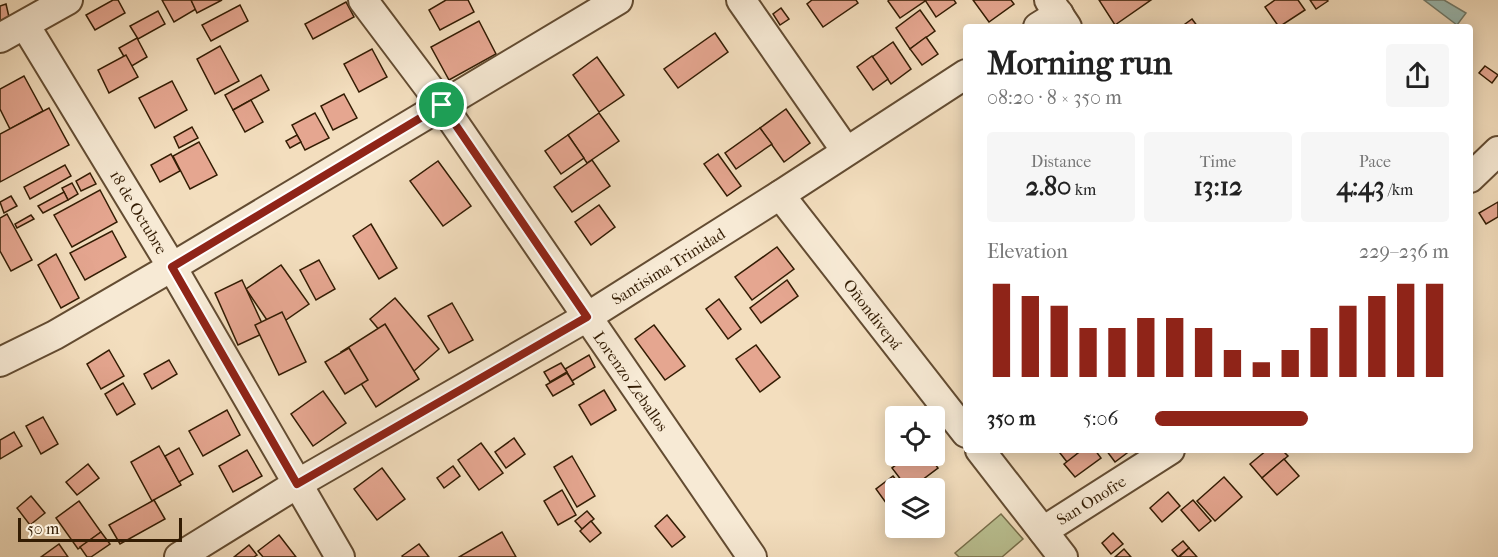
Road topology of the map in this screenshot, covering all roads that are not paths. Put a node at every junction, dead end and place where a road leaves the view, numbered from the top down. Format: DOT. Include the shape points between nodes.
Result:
graph roads {
  1 [pos="68,0"];
  2 [pos="363,0"];
  3 [pos="618,0"];
  4 [pos="741,0"];
  5 [pos="24,20"];
  6 [pos="963,76"];
  7 [pos="442,105"];
  8 [pos="1498,151"];
  9 [pos="846,152"];
  10 [pos="1473,175"];
  11 [pos="780,195"];
  12 [pos="172,267"];
  13 [pos="587,317"];
  14 [pos="0,362"];
  15 [pos="963,429"];
  16 [pos="982,453"];
  17 [pos="1166,453"];
  18 [pos="297,484"];
  19 [pos="1048,547"];
  20 [pos="178,557"];
  21 [pos="340,557"];
  22 [pos="752,557"];
  1 -- 5 [label="street"];
  2 -- 7 [label="street, Lorenzo Zeballos"];
  3 -- 7 [label="street"];
  4 -- 9 [label="street"];
  5 -- 12 [label="street, 18 de Octubre"];
  6 -- 9 [label="street, Santisima Trinidad"];
  7 -- 12 [label="street"];
  7 -- 13 [label="street, Lorenzo Zeballos"];
  8 -- 10 [label="street"];
  9 -- 11 [label="street, Santisima Trinidad"];
  11 -- 13 [label="street, Santisima Trinidad"];
  11 -- 15 [label="street, Oñondivepá"];
  12 -- 14 [label="street" via="56,335"];
  12 -- 18 [label="street, 18 de Octubre"];
  13 -- 18 [label="street, Santisima Trinidad"];
  13 -- 22 [label="street, Lorenzo Zeballos"];
  16 -- 19 [label="street"];
  17 -- 19 [label="street, San Onofre"];
  18 -- 20 [label="street, Santisima Trinidad"];
  18 -- 21 [label="street, 18 de Octubre"];
}
